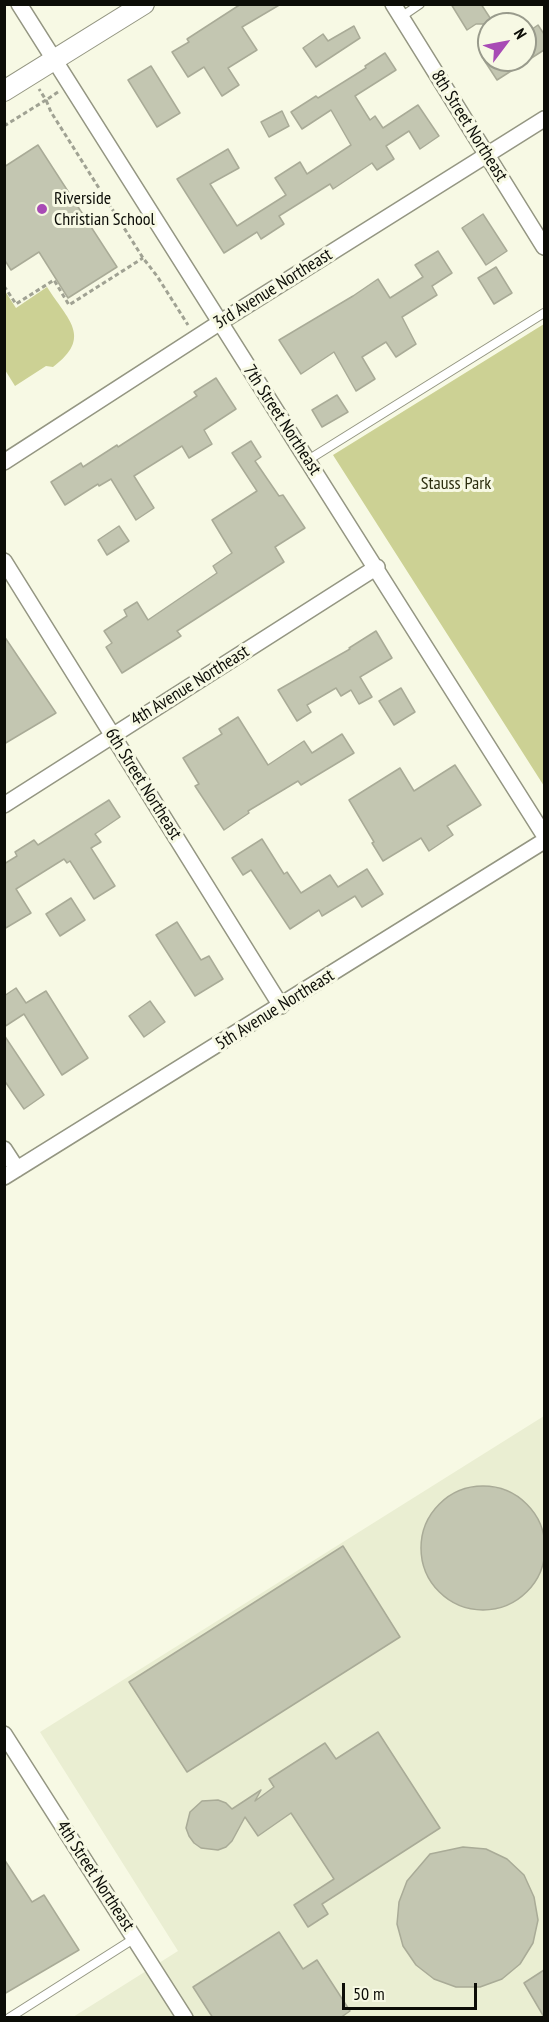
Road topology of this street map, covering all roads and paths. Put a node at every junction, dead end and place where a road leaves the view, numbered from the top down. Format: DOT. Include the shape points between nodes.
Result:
graph roads {
  1 [pos="20,4"];
  2 [pos="144,4"];
  3 [pos="420,4"];
  4 [pos="397,11"];
  5 [pos="54,60"];
  6 [pos="31,75"];
  7 [pos="69,84"];
  8 [pos="4,91"];
  9 [pos="46,100"];
  10 [pos="544,119"];
  11 [pos="4,126"];
  12 [pos="487,155"];
  13 [pos="544,247"];
  14 [pos="143,258"];
  15 [pos="4,286"];
  16 [pos="544,313"];
  17 [pos="219,322"];
  18 [pos="196,338"];
  19 [pos="308,460"];
  20 [pos="4,462"];
  21 [pos="4,561"];
  22 [pos="377,567"];
  23 [pos="112,736"];
  24 [pos="4,805"];
  25 [pos="544,835"];
  26 [pos="544,841"];
  27 [pos="281,1006"];
  28 [pos="4,1149"];
  29 [pos="11,1173"];
  30 [pos="4,1734"];
  31 [pos="135,1938"];
  32 [pos="9,2018"];
  33 [pos="185,2018"];
  1 -- 5 [label="street, 7th Street Northeast"];
  2 -- 5 [label="street"];
  3 -- 4 [label="lane"];
  4 -- 12 [label="street, 8th Street Northeast"];
  5 -- 6 [label="street"];
  5 -- 7 [label="street, 7th Street Northeast"];
  6 -- 8 [label="street"];
  6 -- 9 [label="path"];
  7 -- 9 [label="path"];
  7 -- 17 [label="street, 7th Street Northeast"];
  9 -- 11 [label="path"];
  9 -- 14 [label="path"];
  10 -- 12 [label="street, 3rd Avenue Northeast"];
  12 -- 13 [label="street, 8th Street Northeast"];
  12 -- 17 [label="street, 3rd Avenue Northeast"];
  14 -- 15 [label="path" via="69,304 54,280 16,304"];
  14 -- 18 [label="path"];
  16 -- 19 [label="lane"];
  17 -- 18 [label="street, 3rd Avenue Northeast"];
  17 -- 19 [label="street, 7th Street Northeast"];
  18 -- 20 [label="street, 3rd Avenue Northeast"];
  19 -- 22 [label="street, 7th Street Northeast"];
  21 -- 23 [label="street, 6th Street Northeast"];
  22 -- 23 [label="street, 4th Avenue Northeast"];
  22 -- 25 [label="street, 7th Street Northeast"];
  23 -- 24 [label="street, 4th Avenue Northeast"];
  23 -- 27 [label="street, 6th Street Northeast"];
  26 -- 27 [label="street, 5th Avenue Northeast"];
  27 -- 29 [label="street, 5th Avenue Northeast"];
  28 -- 29 [label="street"];
  30 -- 31 [label="street, 4th Street Northeast"];
  31 -- 32 [label="lane"];
  31 -- 33 [label="street, 4th Street Northeast"];
}
